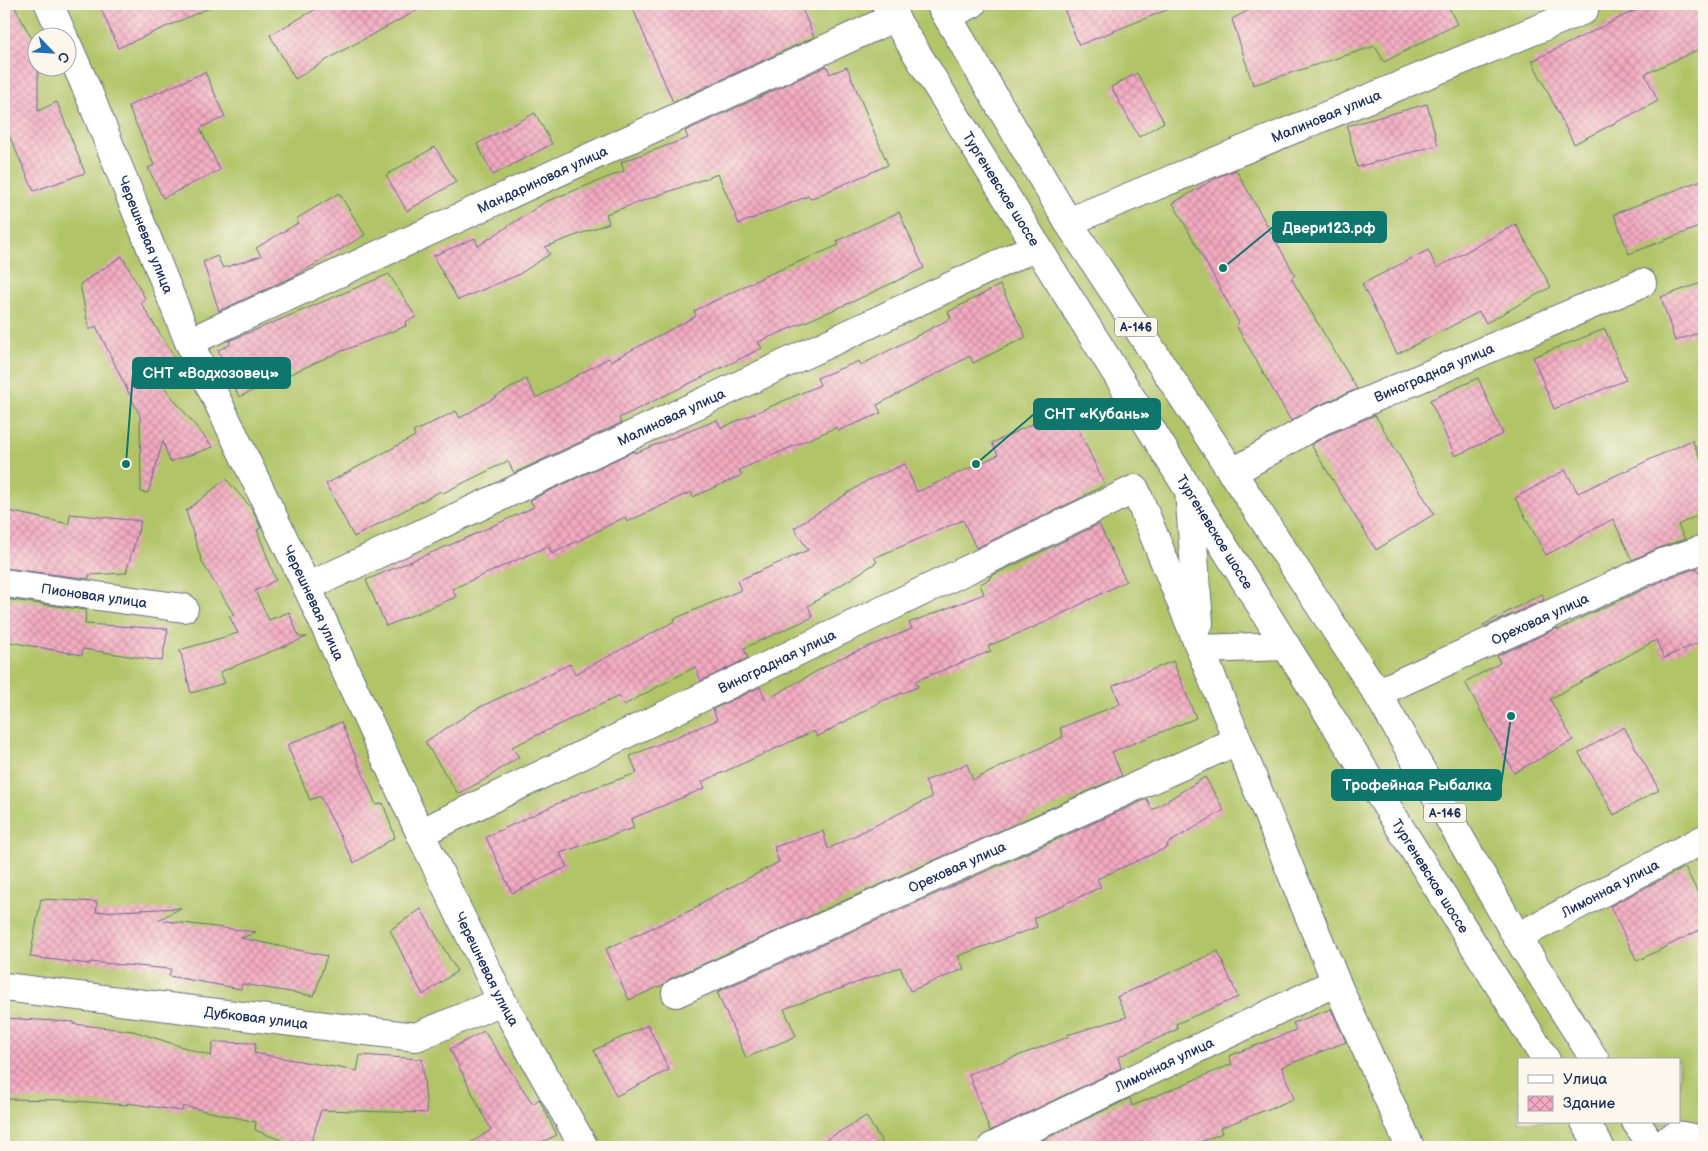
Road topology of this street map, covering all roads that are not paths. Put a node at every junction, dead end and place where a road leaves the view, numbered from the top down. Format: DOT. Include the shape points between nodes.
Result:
graph roads {
  1 [pos="48,4"];
  2 [pos="972,4"];
  3 [pos="891,10"];
  4 [pos="944,10"];
  5 [pos="1584,10"];
  6 [pos="59,28"];
  7 [pos="78,69"];
  8 [pos="1068,222"];
  9 [pos="1037,246"];
  10 [pos="1642,283"];
  11 [pos="189,342"];
  12 [pos="1232,473"];
  13 [pos="1189,490"];
  14 [pos="1704,549"];
  15 [pos="4,583"];
  16 [pos="307,586"];
  17 [pos="184,608"];
  18 [pos="1286,646"];
  19 [pos="1201,649"];
  20 [pos="1377,693"];
  21 [pos="1237,741"];
  22 [pos="420,833"];
  23 [pos="1704,839"];
  24 [pos="1516,937"];
  25 [pos="1336,982"];
  26 [pos="4,987"];
  27 [pos="676,993"];
  28 [pos="502,1001"];
  29 [pos="1545,1058"];
  30 [pos="1594,1058"];
  31 [pos="1586,1124"];
  32 [pos="1637,1124"];
  33 [pos="1704,1140"];
  34 [pos="584,1147"];
  35 [pos="992,1147"];
  36 [pos="1410,1147"];
  37 [pos="1600,1147"];
  38 [pos="1654,1147"];
  1 -- 6 [label="main road"];
  2 -- 4 [label="main road"];
  3 -- 9 [label="main road, Тургеневское шоссе / А-146"];
  3 -- 11 [label="main road, Мандариновая улица"];
  4 -- 8 [label="main road, А-146"];
  5 -- 8 [label="main road, Малиновая улица"];
  7 -- 11 [label="main road, Черешневая улица"];
  8 -- 12 [label="main road, А-146"];
  9 -- 13 [label="main road, Тургеневское шоссе / А-146"];
  9 -- 16 [label="main road, Малиновая улица"];
  10 -- 12 [label="main road, Виноградная улица" via="1320,421"];
  11 -- 16 [label="main road, Черешневая улица"];
  12 -- 20 [label="main road, А-146"];
  13 -- 18 [label="main road, Тургеневское шоссе / А-146"];
  13 -- 19 [label="main road"];
  14 -- 20 [label="main road, Ореховая улица" via="1665,562"];
  15 -- 17 [label="main road, Пионовая улица"];
  16 -- 22 [label="main road, Черешневая улица"];
  18 -- 19 [label="main road"];
  18 -- 29 [label="main road, Тургеневское шоссе / А-146"];
  19 -- 21 [label="main road"];
  19 -- 22 [label="main road, Виноградная улица" via="1135,489"];
  20 -- 24 [label="main road, А-146"];
  21 -- 25 [label="main road"];
  21 -- 27 [label="main road, Ореховая улица"];
  22 -- 28 [label="main road, Черешневая улица"];
  23 -- 24 [label="main road, Лимонная улица"];
  24 -- 30 [label="main road, А-146"];
  25 -- 35 [label="main road, Лимонная улица"];
  25 -- 36 [label="main road"];
  26 -- 28 [label="main road, Дубковая улица" via="416,1037"];
  28 -- 34 [label="main road, Черешневая улица"];
  31 -- 37 [label="main road"];
  32 -- 38 [label="main road"];
  33 -- 38 [label="main road" via="1677,1135"];
}
